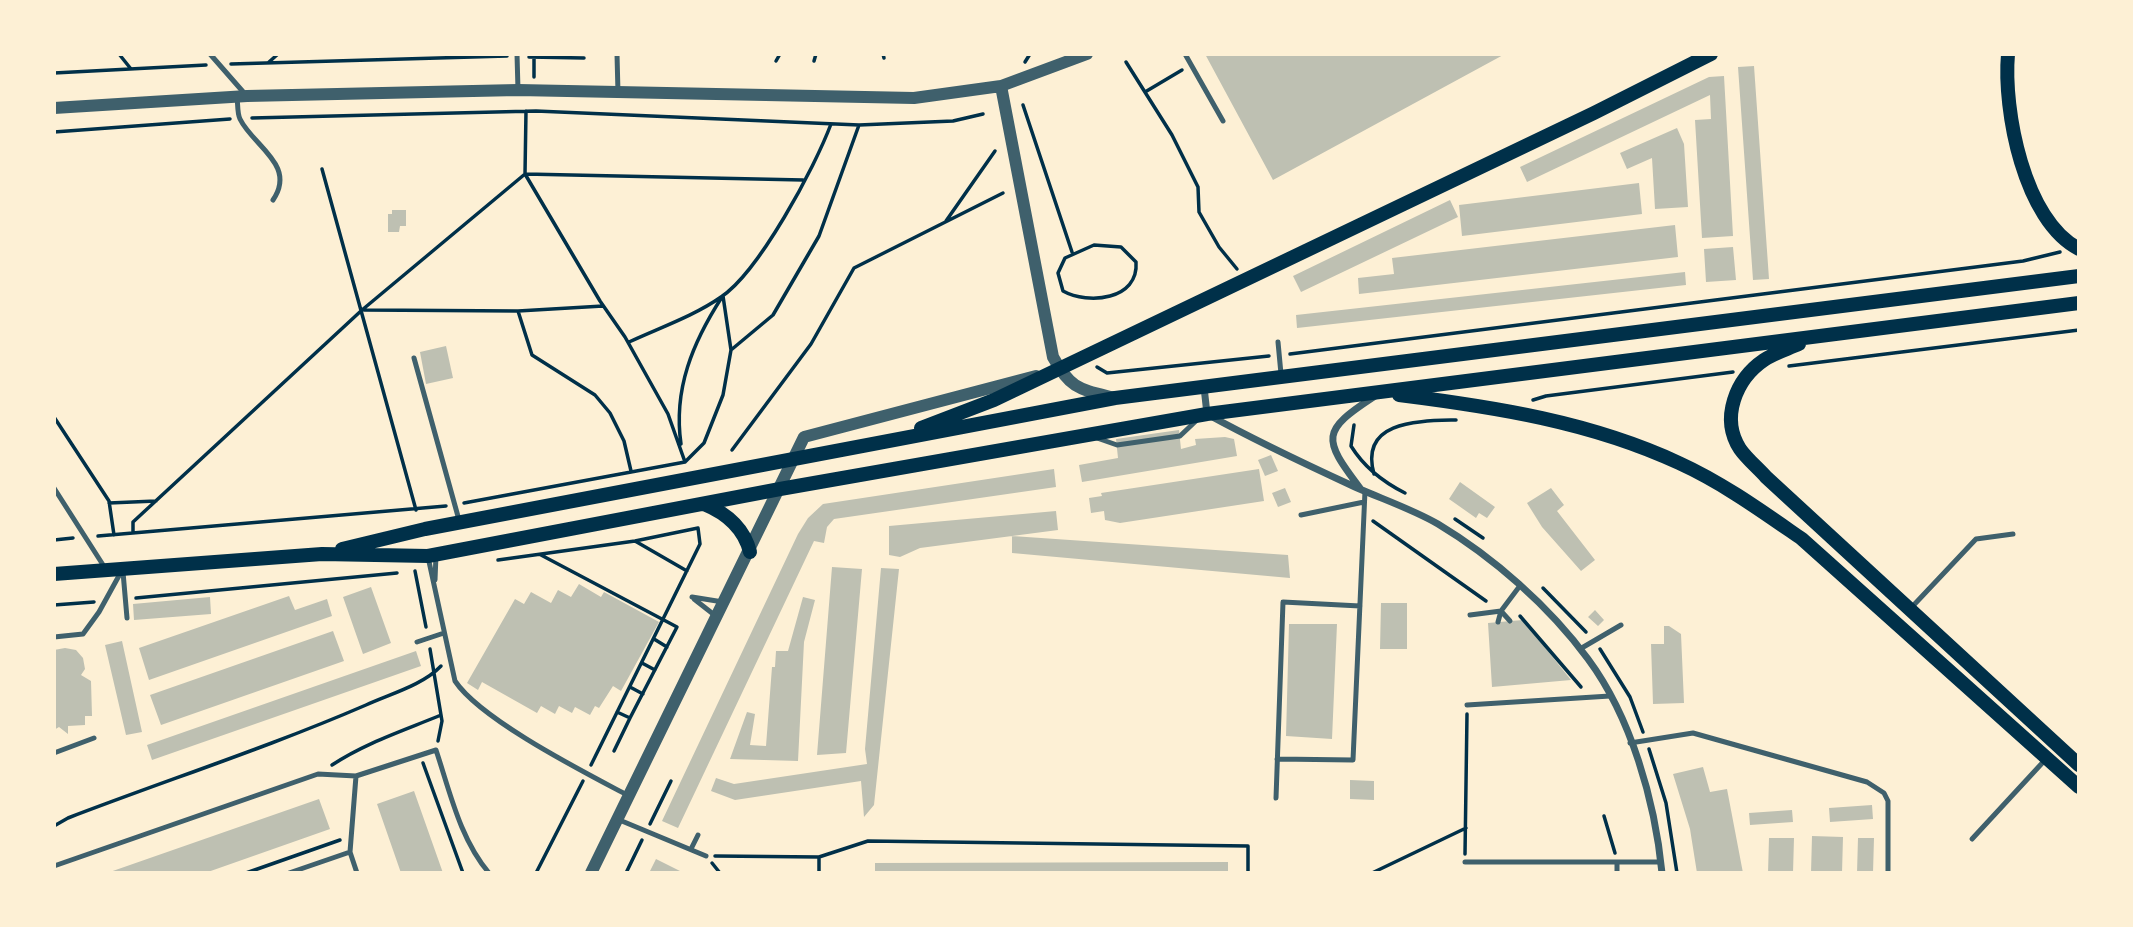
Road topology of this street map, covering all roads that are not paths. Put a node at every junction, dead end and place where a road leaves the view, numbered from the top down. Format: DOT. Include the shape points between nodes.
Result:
graph roads {
  1 [pos="210,54"];
  2 [pos="617,54"];
  3 [pos="1087,54"];
  4 [pos="1185,54"];
  5 [pos="1711,54"];
  6 [pos="2008,54"];
  7 [pos="517,55"];
  8 [pos="1001,86"];
  9 [pos="518,90"];
  10 [pos="618,93"];
  11 [pos="242,97"];
  12 [pos="54,108"];
  13 [pos="1223,121"];
  14 [pos="273,200"];
  15 [pos="2077,248"];
  16 [pos="2079,276"];
  17 [pos="2079,303"];
  18 [pos="1816,337"];
  19 [pos="1278,342"];
  20 [pos="414,358"];
  21 [pos="1060,369"];
  22 [pos="1281,377"];
  23 [pos="1204,387"];
  24 [pos="1381,392"];
  25 [pos="1115,398"];
  26 [pos="1205,414"];
  27 [pos="884,442"];
  28 [pos="795,459"];
  29 [pos="54,488"];
  30 [pos="780,489"];
  31 [pos="1363,490"];
  32 [pos="1364,502"];
  33 [pos="704,504"];
  34 [pos="1301,515"];
  35 [pos="460,522"];
  36 [pos="2013,534"];
  37 [pos="750,552"];
  38 [pos="322,554"];
  39 [pos="431,560"];
  40 [pos="122,569"];
  41 [pos="107,570"];
  42 [pos="54,574"];
  43 [pos="1520,587"];
  44 [pos="435,590"];
  45 [pos="725,602"];
  46 [pos="1360,606"];
  47 [pos="1910,610"];
  48 [pos="1501,611"];
  49 [pos="1470,615"];
  50 [pos="717,617"];
  51 [pos="127,618"];
  52 [pos="1510,621"];
  53 [pos="1498,622"];
  54 [pos="1621,625"];
  55 [pos="444,633"];
  56 [pos="54,637"];
  57 [pos="418,642"];
  58 [pos="1580,649"];
  59 [pos="1610,696"];
  60 [pos="1467,705"];
  61 [pos="94,738"];
  62 [pos="1630,743"];
  63 [pos="54,753"];
  64 [pos="2047,758"];
  65 [pos="1277,759"];
  66 [pos="2079,765"];
  67 [pos="356,776"];
  68 [pos="2079,787"];
  69 [pos="629,796"];
  70 [pos="1276,798"];
  71 [pos="617,818"];
  72 [pos="698,835"];
  73 [pos="1972,839"];
  74 [pos="691,849"];
  75 [pos="350,852"];
  76 [pos="706,856"];
  77 [pos="1465,862"];
  78 [pos="1617,862"];
  79 [pos="1661,862"];
  80 [pos="54,866"];
  81 [pos="289,873"];
  82 [pos="357,873"];
  83 [pos="489,873"];
  84 [pos="591,873"];
  85 [pos="1617,873"];
  86 [pos="1662,873"];
  87 [pos="1888,873"];
  1 -- 11 [label="lane"];
  2 -- 10 [label="lane"];
  3 -- 8 [label="street"];
  4 -- 13 [label="lane"];
  5 -- 21 [label="main road"];
  6 -- 15 [label="main road" via="2008,108 2014,144 2044,211 2060,235"];
  7 -- 9 [label="lane"];
  8 -- 10 [label="street" via="884,99"];
  8 -- 21 [label="street" via="1046,335"];
  9 -- 10 [label="street"];
  9 -- 11 [label="street"];
  11 -- 12 [label="street"];
  11 -- 14 [label="lane" via="240,118 278,165 279,191"];
  16 -- 22 [label="main road"];
  17 -- 18 [label="main road"];
  18 -- 24 [label="main road"];
  18 -- 47 [label="main road" via="1765,359 1743,379 1732,401 1731,425 1740,449 1766,477"];
  19 -- 22 [label="lane"];
  20 -- 35 [label="lane"];
  21 -- 25 [label="street" via="1076,389"];
  21 -- 27 [label="main road" via="994,401"];
  21 -- 28 [label="street" via="804,437"];
  22 -- 23 [label="main road"];
  23 -- 25 [label="main road"];
  23 -- 26 [label="street"];
  24 -- 26 [label="main road"];
  24 -- 31 [label="street" via="1343,417 1333,433 1334,453"];
  24 -- 64 [label="main road" via="1577,426 1681,464 1802,539"];
  25 -- 27 [label="main road"];
  26 -- 30 [label="main road"];
  26 -- 31 [label="street"];
  27 -- 28 [label="main road"];
  28 -- 30 [label="street"];
  28 -- 35 [label="main road"];
  29 -- 41 [label="lane"];
  30 -- 33 [label="main road"];
  30 -- 37 [label="street"];
  31 -- 32 [label="lane"];
  31 -- 43 [label="street" via="1436,523"];
  32 -- 34 [label="lane"];
  32 -- 46 [label="lane"];
  33 -- 37 [label="main road" via="736,525"];
  33 -- 39 [label="main road"];
  35 -- 38 [label="main road"];
  36 -- 47 [label="lane" via="1976,539"];
  37 -- 45 [label="street"];
  38 -- 39 [label="main road"];
  38 -- 40 [label="main road"];
  39 -- 44 [label="lane"];
  39 -- 44 [label="lane"];
  40 -- 41 [label="main road"];
  40 -- 51 [label="lane"];
  40 -- 56 [label="lane" via="83,634"];
  41 -- 42 [label="main road"];
  43 -- 48 [label="lane"];
  43 -- 58 [label="street"];
  44 -- 55 [label="lane"];
  45 -- 50 [label="street"];
  45 -- 50 [label="lane" via="692,597"];
  46 -- 65 [label="lane" via="1353,760"];
  46 -- 65 [label="lane" via="1283,602"];
  47 -- 66 [label="main road"];
  48 -- 49 [label="lane"];
  48 -- 52 [label="lane"];
  48 -- 53 [label="lane"];
  50 -- 69 [label="street"];
  54 -- 58 [label="lane"];
  55 -- 57 [label="lane"];
  55 -- 69 [label="lane" via="455,681 479,707"];
  58 -- 59 [label="street"];
  59 -- 60 [label="lane"];
  59 -- 62 [label="street"];
  61 -- 63 [label="lane"];
  62 -- 79 [label="street" via="1650,805"];
  62 -- 87 [label="lane" via="1693,733 1867,782 1888,801"];
  64 -- 68 [label="main road"];
  64 -- 73 [label="lane"];
  65 -- 70 [label="lane"];
  67 -- 75 [label="lane"];
  67 -- 80 [label="lane" via="318,774"];
  67 -- 83 [label="lane" via="436,750 465,834 475,857"];
  69 -- 71 [label="street"];
  71 -- 74 [label="lane"];
  71 -- 84 [label="street"];
  72 -- 74 [label="lane"];
  74 -- 76 [label="lane"];
  75 -- 81 [label="lane"];
  75 -- 82 [label="lane"];
  77 -- 78 [label="lane"];
  78 -- 79 [label="lane"];
  78 -- 85 [label="lane"];
  79 -- 86 [label="street"];
}
